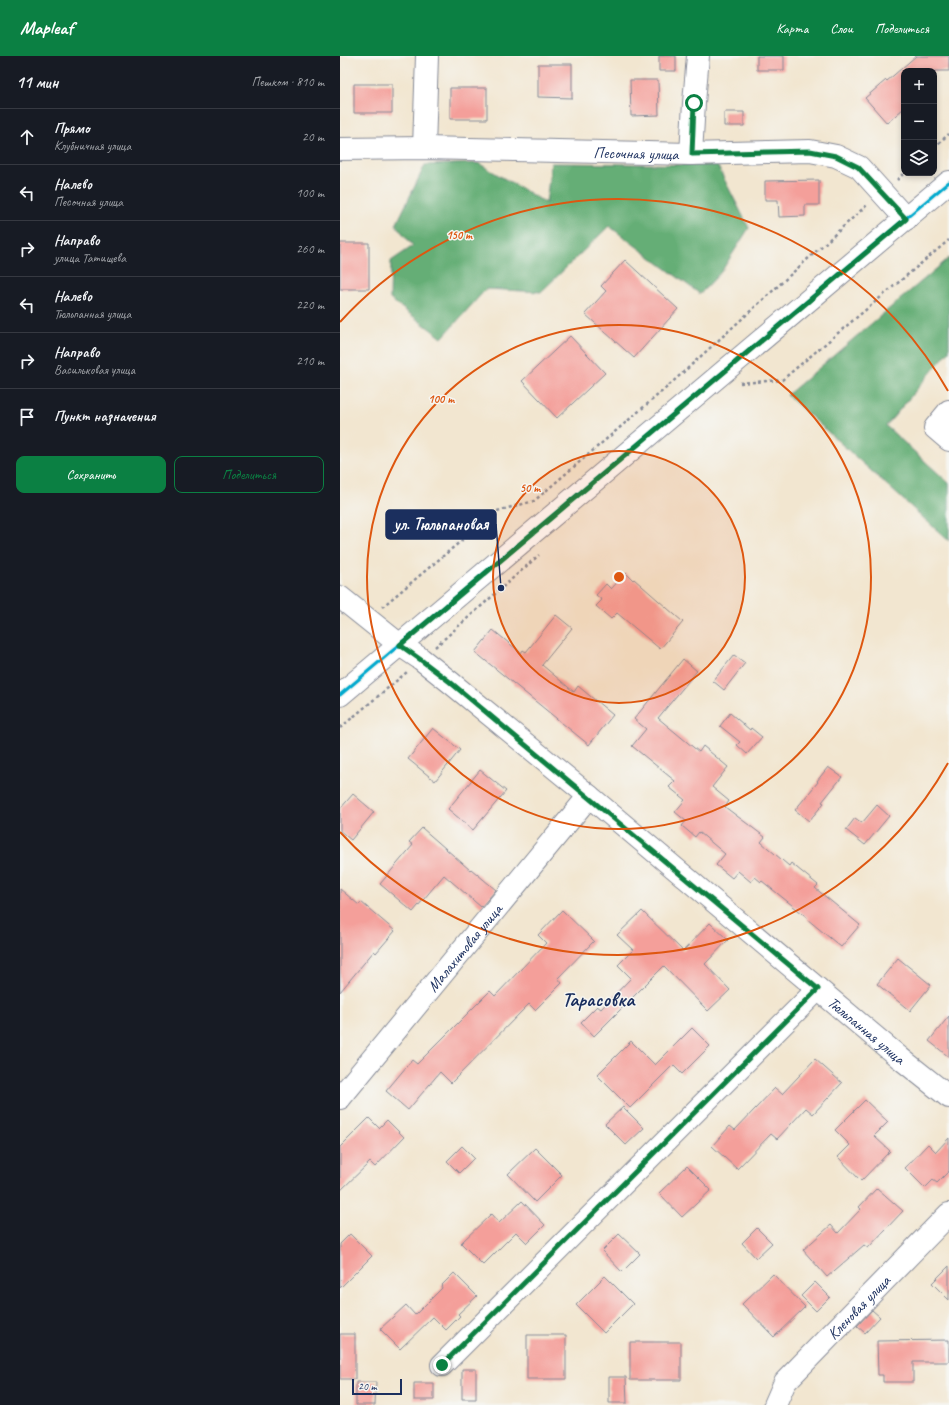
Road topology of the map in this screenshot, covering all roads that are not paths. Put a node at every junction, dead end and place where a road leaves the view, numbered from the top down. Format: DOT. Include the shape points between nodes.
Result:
graph roads {
  1 [pos="427,56"];
  2 [pos="698,56"];
  3 [pos="424,148"];
  4 [pos="340,149"];
  5 [pos="692,154"];
  6 [pos="949,182"];
  7 [pos="906,219"];
  8 [pos="949,411"];
  9 [pos="949,440"];
  10 [pos="340,597"];
  11 [pos="400,645"];
  12 [pos="340,695"];
  13 [pos="589,796"];
  14 [pos="818,989"];
  15 [pos="949,1097"];
  16 [pos="340,1098"];
  17 [pos="949,1214"];
  18 [pos="442,1365"];
  19 [pos="775,1405"];
  1 -- 3 [label="street"];
  2 -- 5 [label="street"];
  3 -- 4 [label="street, Песочная улица"];
  3 -- 5 [label="street, Песочная улица"];
  5 -- 7 [label="street, Песочная улица" via="810,151 836,156 858,167"];
  6 -- 7 [label="street"];
  7 -- 11 [label="street"];
  8 -- 9 [label="street" via="935,428"];
  10 -- 11 [label="street, Тюльпанная улица"];
  11 -- 12 [label="street"];
  11 -- 13 [label="street, Тюльпанная улица"];
  13 -- 14 [label="street, Тюльпанная улица"];
  13 -- 16 [label="street, Малахитовая улица"];
  14 -- 15 [label="street, Тюльпанная улица"];
  14 -- 18 [label="street"];
  17 -- 19 [label="street, Кленовая улица" via="785,1382"];
}
